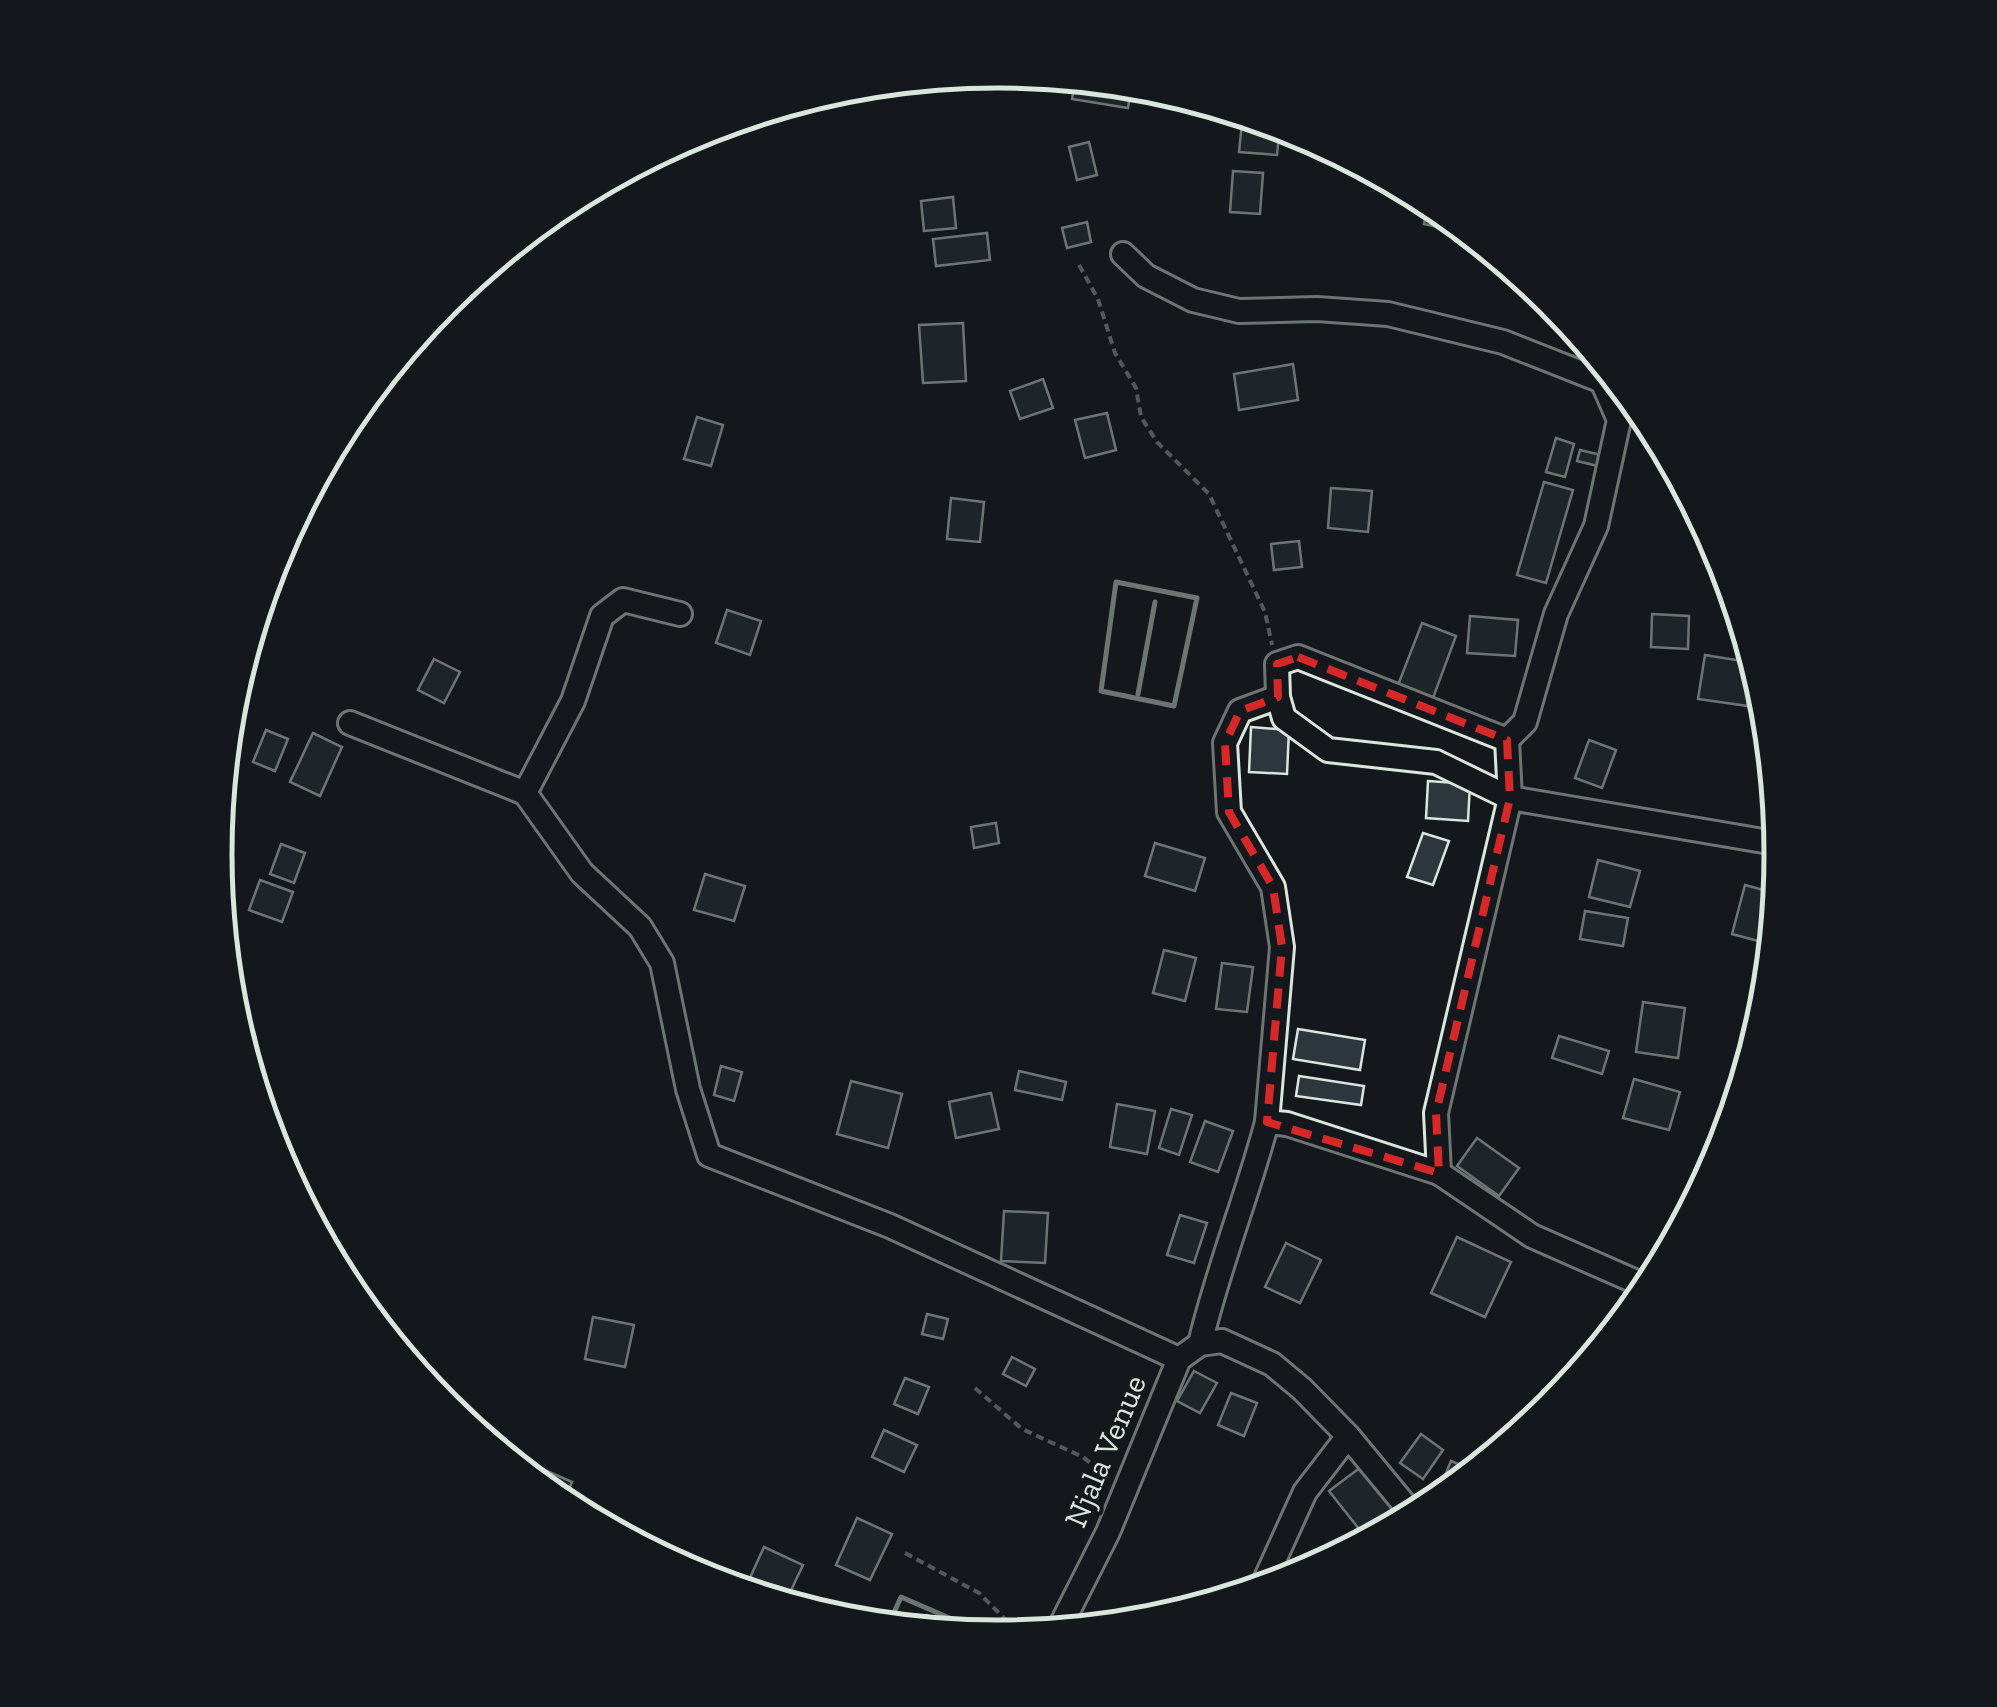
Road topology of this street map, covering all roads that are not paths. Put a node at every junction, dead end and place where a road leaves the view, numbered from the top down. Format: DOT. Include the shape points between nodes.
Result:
graph roads {
  1 [pos="1123,254"];
  2 [pos="1597,376"];
  3 [pos="1614,398"];
  4 [pos="680,614"];
  5 [pos="1278,696"];
  6 [pos="350,723"];
  7 [pos="1507,740"];
  8 [pos="525,793"];
  9 [pos="1510,798"];
  10 [pos="1764,842"];
  11 [pos="1267,1122"];
  12 [pos="1439,1174"];
  13 [pos="1634,1281"];
  14 [pos="1200,1344"];
  15 [pos="1178,1359"];
  16 [pos="1348,1436"];
  17 [pos="1403,1503"];
  18 [pos="1270,1570"];
  19 [pos="1065,1616"];
  1 -- 2 [label="street" via="1146,276 1193,300 1240,310 1388,314 1503,342"];
  3 -- 7 [label="street" via="1619,420 1596,526 1556,614 1525,722"];
  4 -- 8 [label="street" via="623,600 602,616 573,701"];
  5 -- 7 [label="street" via="1277,664 1298,657"];
  5 -- 9 [label="street" via="1284,718 1328,750 1436,762"];
  5 -- 11 [label="street" via="1240,711 1225,743 1229,812 1273,886 1280,916"];
  6 -- 8 [label="street"];
  7 -- 9 [label="street"];
  8 -- 15 [label="street" via="582,872 640,927 662,962 709,1155 890,1226"];
  9 -- 10 [label="street"];
  9 -- 12 [label="street" via="1436,1113"];
  11 -- 12 [label="street"];
  11 -- 14 [label="street"];
  12 -- 13 [label="street" via="1532,1236"];
  14 -- 15 [label="street, Njala Venue"];
  14 -- 16 [label="street" via="1222,1341 1272,1364"];
  15 -- 19 [label="street, Njala Venue"];
  16 -- 17 [label="street"];
  16 -- 18 [label="street" via="1304,1492"];
}
